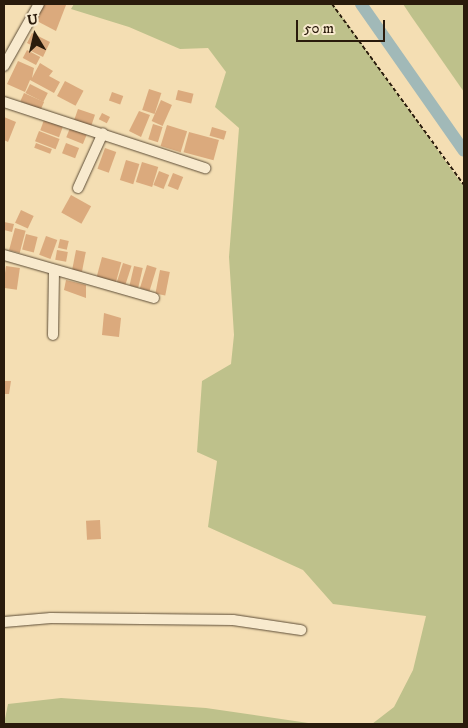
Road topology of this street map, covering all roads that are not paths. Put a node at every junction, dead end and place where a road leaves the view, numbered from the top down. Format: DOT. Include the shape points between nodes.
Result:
graph roads {
  1 [pos="39,4"];
  2 [pos="4,66"];
  3 [pos="4,102"];
  4 [pos="103,133"];
  5 [pos="205,168"];
  6 [pos="78,188"];
  7 [pos="4,255"];
  8 [pos="54,270"];
  9 [pos="154,298"];
  10 [pos="53,335"];
  11 [pos="4,622"];
  12 [pos="301,630"];
  1 -- 2 [label="street"];
  3 -- 4 [label="street"];
  4 -- 5 [label="street"];
  4 -- 6 [label="street"];
  7 -- 8 [label="street"];
  8 -- 9 [label="street"];
  8 -- 10 [label="street"];
  11 -- 12 [label="street" via="51,618 233,620"];
}
